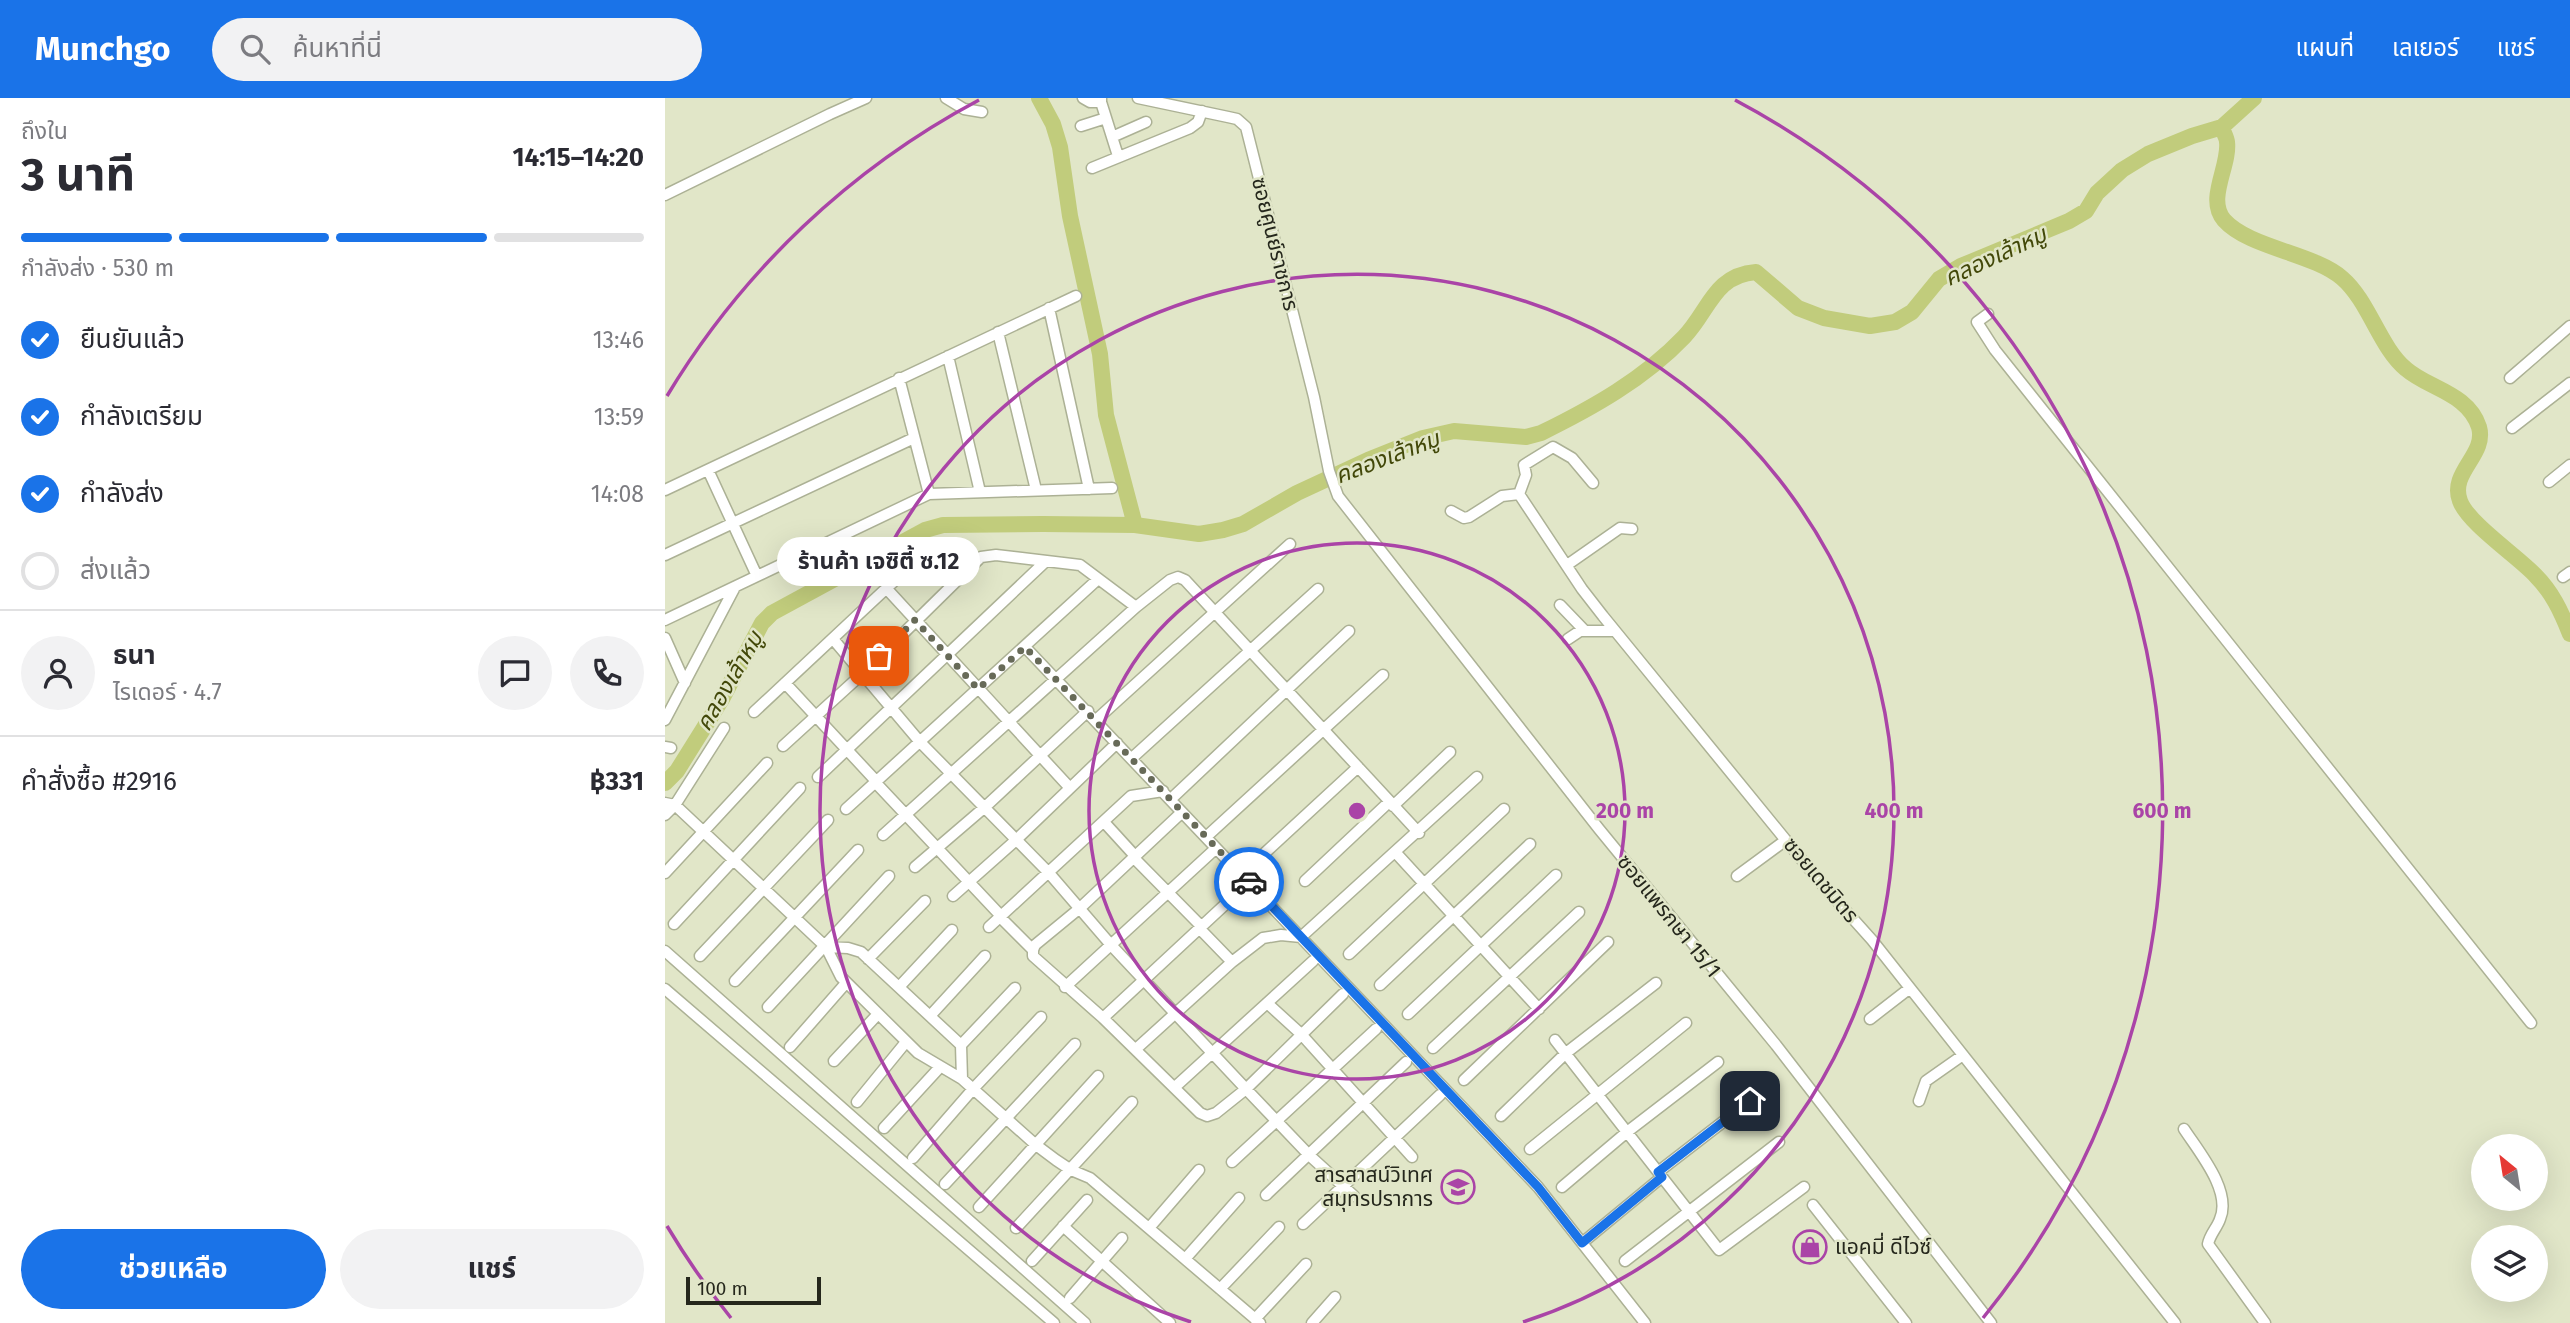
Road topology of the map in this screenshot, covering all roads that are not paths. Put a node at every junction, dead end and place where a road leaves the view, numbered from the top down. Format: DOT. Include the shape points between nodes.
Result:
graph roads {
  1 [pos="866,98"];
  2 [pos="946,98"];
  3 [pos="1083,98"];
  4 [pos="1138,98"];
  5 [pos="1101,100"];
  6 [pos="1202,111"];
  7 [pos="982,112"];
  8 [pos="1106,118"];
  9 [pos="1146,122"];
  10 [pos="1081,126"];
  11 [pos="1112,137"];
  12 [pos="1118,156"];
  13 [pos="1092,168"];
  14 [pos="665,195"];
  15 [pos="1076,296"];
  16 [pos="1049,308"];
  17 [pos="1988,314"];
  18 [pos="2570,326"];
  19 [pos="998,332"];
  20 [pos="948,356"];
  21 [pos="899,378"];
  22 [pos="2510,378"];
  23 [pos="2570,383"];
  24 [pos="2512,428"];
  25 [pos="915,438"];
  26 [pos="2570,465"];
  27 [pos="708,470"];
  28 [pos="1329,471"];
  29 [pos="2549,482"];
  30 [pos="1593,483"];
  31 [pos="1112,488"];
  32 [pos="1089,489"];
  33 [pos="665,490"];
  34 [pos="1036,490"];
  35 [pos="980,492"];
  36 [pos="929,494"];
  37 [pos="1519,494"];
  38 [pos="1451,510"];
  39 [pos="732,523"];
  40 [pos="1632,529"];
  41 [pos="1290,544"];
  42 [pos="665,555"];
  43 [pos="922,555"];
  44 [pos="1046,561"];
  45 [pos="1567,565"];
  46 [pos="757,576"];
  47 [pos="1097,580"];
  48 [pos="886,588"];
  49 [pos="734,589"];
  50 [pos="1318,589"];
  51 [pos="1560,605"];
  52 [pos="1136,607"];
  53 [pos="1215,612"];
  54 [pos="665,620"];
  55 [pos="915,620"];
  56 [pos="1349,631"];
  57 [pos="1585,631"];
  58 [pos="1615,631"];
  59 [pos="665,638"];
  60 [pos="833,639"];
  61 [pos="1568,639"];
  62 [pos="1025,647"];
  63 [pos="1251,651"];
  64 [pos="947,655"];
  65 [pos="862,674"];
  66 [pos="1383,675"];
  67 [pos="1056,678"];
  68 [pos="685,683"];
  69 [pos="785,683"];
  70 [pos="978,689"];
  71 [pos="1286,689"];
  72 [pos="890,709"];
  73 [pos="1087,711"];
  74 [pos="754,712"];
  75 [pos="815,717"];
  76 [pos="665,720"];
  77 [pos="1096,720"];
  78 [pos="1009,721"];
  79 [pos="724,728"];
  80 [pos="1323,729"];
  81 [pos="920,741"];
  82 [pos="1117,743"];
  83 [pos="783,746"];
  84 [pos="846,750"];
  85 [pos="1450,752"];
  86 [pos="1040,755"];
  87 [pos="1132,758"];
  88 [pos="767,763"];
  89 [pos="1358,767"];
  90 [pos="952,773"];
  91 [pos="818,777"];
  92 [pos="1477,777"];
  93 [pos="875,782"];
  94 [pos="1070,788"];
  95 [pos="800,789"];
  96 [pos="1163,791"];
  97 [pos="1171,799"];
  98 [pos="670,804"];
  99 [pos="1391,804"];
  100 [pos="985,807"];
  101 [pos="846,808"];
  102 [pos="1504,809"];
  103 [pos="906,814"];
  104 [pos="665,815"];
  105 [pos="1179,815"];
  106 [pos="828,820"];
  107 [pos="1104,822"];
  108 [pos="703,832"];
  109 [pos="1419,833"];
  110 [pos="883,835"];
  111 [pos="1206,837"];
  112 [pos="1016,840"];
  113 [pos="1786,840"];
  114 [pos="1529,844"];
  115 [pos="937,848"];
  116 [pos="858,850"];
  117 [pos="1213,851"];
  118 [pos="1396,853"];
  119 [pos="1134,856"];
  120 [pos="733,860"];
  121 [pos="915,867"];
  122 [pos="665,873"];
  123 [pos="1049,873"];
  124 [pos="1242,874"];
  125 [pos="1556,875"];
  126 [pos="890,876"];
  127 [pos="1737,876"];
  128 [pos="969,881"];
  129 [pos="1305,881"];
  130 [pos="1424,883"];
  131 [pos="1245,886"];
  132 [pos="764,889"];
  133 [pos="1169,892"];
  134 [pos="953,896"];
  135 [pos="925,901"];
  136 [pos="1080,908"];
  137 [pos="1579,912"];
  138 [pos="1453,915"];
  139 [pos="794,917"];
  140 [pos="1001,917"];
  141 [pos="674,924"];
  142 [pos="989,927"];
  143 [pos="1200,927"];
  144 [pos="952,930"];
  145 [pos="1301,937"];
  146 [pos="1608,943"];
  147 [pos="1111,945"];
  148 [pos="1481,946"];
  149 [pos="826,947"];
  150 [pos="1033,950"];
  151 [pos="665,951"];
  152 [pos="1349,954"];
  153 [pos="700,956"];
  154 [pos="985,956"];
  155 [pos="868,959"];
  156 [pos="1313,961"];
  157 [pos="1233,962"];
  158 [pos="1510,977"];
  159 [pos="1143,980"];
  160 [pos="735,981"];
  161 [pos="846,983"];
  162 [pos="1655,983"];
  163 [pos="1380,985"];
  164 [pos="899,987"];
  165 [pos="1065,987"];
  166 [pos="1015,988"];
  167 [pos="1910,988"];
  168 [pos="665,989"];
  169 [pos="1343,994"];
  170 [pos="1268,1003"];
  171 [pos="768,1007"];
  172 [pos="1539,1009"];
  173 [pos="1177,1013"];
  174 [pos="878,1014"];
  175 [pos="1408,1014"];
  176 [pos="930,1016"];
  177 [pos="1041,1017"];
  178 [pos="1103,1018"];
  179 [pos="1870,1019"];
  180 [pos="1686,1023"];
  181 [pos="2531,1023"];
  182 [pos="1376,1029"];
  183 [pos="1301,1034"];
  184 [pos="1555,1040"];
  185 [pos="906,1042"];
  186 [pos="1075,1044"];
  187 [pos="961,1045"];
  188 [pos="790,1047"];
  189 [pos="1433,1048"];
  190 [pos="1136,1049"];
  191 [pos="1213,1053"];
  192 [pos="1566,1053"];
  193 [pos="1962,1055"];
  194 [pos="834,1061"];
  195 [pos="1406,1062"];
  196 [pos="1718,1062"];
  197 [pos="940,1067"];
  198 [pos="1333,1068"];
  199 [pos="1098,1076"];
  200 [pos="962,1079"];
  201 [pos="1464,1080"];
  202 [pos="1175,1087"];
  203 [pos="973,1089"];
  204 [pos="1246,1089"];
  205 [pos="1598,1093"];
  206 [pos="1440,1095"];
  207 [pos="1750,1101"];
  208 [pos="1919,1101"];
  209 [pos="856,1102"];
  210 [pos="1132,1102"];
  211 [pos="1364,1103"];
  212 [pos="1501,1116"];
  213 [pos="1006,1118"];
  214 [pos="1277,1122"];
  215 [pos="884,1128"];
  216 [pos="2184,1129"];
  217 [pos="1627,1132"];
  218 [pos="1395,1138"];
  219 [pos="1779,1142"];
  220 [pos="1036,1145"];
  221 [pos="1530,1149"];
  222 [pos="1310,1156"];
  223 [pos="1412,1157"];
  224 [pos="913,1158"];
  225 [pos="1232,1162"];
  226 [pos="1070,1170"];
  227 [pos="1199,1170"];
  228 [pos="1660,1174"];
  229 [pos="945,1184"];
  230 [pos="1344,1185"];
  231 [pos="1562,1187"];
  232 [pos="1804,1187"];
  233 [pos="1266,1195"];
  234 [pos="1354,1196"];
  235 [pos="1239,1198"];
  236 [pos="1087,1200"];
  237 [pos="1813,1205"];
  238 [pos="979,1207"];
  239 [pos="1689,1211"];
  240 [pos="1303,1224"];
  241 [pos="1063,1226"];
  242 [pos="1279,1227"];
  243 [pos="1016,1228"];
  244 [pos="1149,1228"];
  245 [pos="1122,1238"];
  246 [pos="1582,1243"];
  247 [pos="1185,1259"];
  248 [pos="1032,1261"];
  249 [pos="1625,1261"];
  250 [pos="1101,1262"];
  251 [pos="1306,1264"];
  252 [pos="1220,1289"];
  253 [pos="1335,1297"];
  254 [pos="1070,1298"];
  255 [pos="1257,1321"];
  256 [pos="1054,1323"];
  257 [pos="1085,1323"];
  258 [pos="1170,1323"];
  259 [pos="1312,1323"];
  260 [pos="1645,1323"];
  261 [pos="1906,1323"];
  262 [pos="1991,1323"];
  263 [pos="2175,1323"];
  264 [pos="2265,1323"];
  1 -- 14 [label="street"];
  2 -- 7 [label="street" via="964,109"];
  3 -- 5 [label="street"];
  4 -- 6 [label="street, ซอยศูนย์ราชการ"];
  5 -- 8 [label="street"];
  6 -- 12 [label="street" via="1190,128"];
  6 -- 28 [label="street, ซอยศูนย์ราชการ" via="1237,120 1246,127"];
  8 -- 10 [label="street"];
  8 -- 11 [label="street"];
  9 -- 11 [label="street"];
  11 -- 12 [label="street"];
  12 -- 13 [label="street"];
  15 -- 16 [label="street"];
  16 -- 19 [label="street"];
  16 -- 32 [label="street"];
  17 -- 181 [label="street" via="1977,322 1995,350"];
  18 -- 22 [label="street"];
  19 -- 20 [label="street"];
  19 -- 34 [label="street"];
  20 -- 21 [label="street"];
  20 -- 35 [label="street"];
  21 -- 25 [label="street"];
  21 -- 27 [label="street"];
  23 -- 24 [label="street"];
  25 -- 36 [label="street"];
  25 -- 39 [label="street"];
  26 -- 29 [label="street"];
  27 -- 33 [label="street"];
  27 -- 39 [label="street"];
  28 -- 262 [label="street, ซอยแพรกษา 15/1" via="1338,496 1607,840 1776,1045"];
  30 -- 37 [label="street" via="1572,458 1553,446 1524,465 1526,475"];
  31 -- 32 [label="street"];
  32 -- 34 [label="street"];
  34 -- 35 [label="street"];
  35 -- 36 [label="street"];
  36 -- 46 [label="street"];
  37 -- 38 [label="street" via="1503,496 1469,517"];
  37 -- 45 [label="street, ซอยเดชมิตร"];
  39 -- 42 [label="street"];
  39 -- 46 [label="street"];
  40 -- 45 [label="street" via="1620,528"];
  41 -- 53 [label="street"];
  43 -- 48 [label="street"];
  44 -- 47 [label="street" via="1080,565"];
  44 -- 55 [label="street" via="981,557"];
  44 -- 64 [label="street"];
  45 -- 58 [label="street, ซอยเดชมิตร"];
  46 -- 49 [label="street"];
  47 -- 52 [label="street"];
  47 -- 62 [label="street"];
  48 -- 55 [label="street"];
  48 -- 60 [label="street"];
  49 -- 54 [label="street"];
  49 -- 68 [label="street"];
  50 -- 63 [label="street"];
  51 -- 57 [label="street"];
  52 -- 53 [label="street" via="1178,577"];
  52 -- 67 [label="street"];
  53 -- 63 [label="street"];
  53 -- 77 [label="street"];
  55 -- 64 [label="street"];
  55 -- 65 [label="street"];
  56 -- 71 [label="street"];
  57 -- 58 [label="street"];
  57 -- 61 [label="street"];
  58 -- 113 [label="street, ซอยเดชมิตร"];
  59 -- 68 [label="street"];
  60 -- 65 [label="street"];
  60 -- 69 [label="street"];
  62 -- 67 [label="street"];
  62 -- 70 [label="street"];
  63 -- 71 [label="street"];
  63 -- 87 [label="street"];
  64 -- 70 [label="street"];
  64 -- 72 [label="street"];
  65 -- 72 [label="street"];
  65 -- 75 [label="street"];
  66 -- 80 [label="street"];
  67 -- 73 [label="street"];
  67 -- 78 [label="street"];
  68 -- 76 [label="street"];
  69 -- 74 [label="street"];
  69 -- 75 [label="street"];
  70 -- 78 [label="street"];
  70 -- 81 [label="street"];
  71 -- 80 [label="street"];
  71 -- 97 [label="street"];
  72 -- 81 [label="street"];
  72 -- 84 [label="street"];
  73 -- 77 [label="street"];
  73 -- 86 [label="street"];
  75 -- 83 [label="street"];
  75 -- 84 [label="street"];
  77 -- 82 [label="street"];
  78 -- 86 [label="street"];
  78 -- 90 [label="street"];
  79 -- 98 [label="street"];
  80 -- 89 [label="street"];
  80 -- 111 [label="street"];
  81 -- 90 [label="street"];
  81 -- 93 [label="street"];
  82 -- 87 [label="street"];
  82 -- 94 [label="street"];
  84 -- 91 [label="street"];
  84 -- 93 [label="street"];
  85 -- 99 [label="street"];
  86 -- 94 [label="street"];
  86 -- 100 [label="street"];
  87 -- 96 [label="street"];
  88 -- 108 [label="street"];
  89 -- 99 [label="street"];
  89 -- 124 [label="street"];
  90 -- 100 [label="street"];
  90 -- 103 [label="street"];
  92 -- 109 [label="street"];
  93 -- 101 [label="street"];
  93 -- 103 [label="street"];
  94 -- 112 [label="street"];
  95 -- 120 [label="street"];
  96 -- 97 [label="street"];
  96 -- 107 [label="street" via="1131,796"];
  97 -- 111 [label="street"];
  98 -- 104 [label="street"];
  98 -- 108 [label="street"];
  99 -- 109 [label="street"];
  99 -- 129 [label="street"];
  100 -- 112 [label="street"];
  100 -- 115 [label="street"];
  102 -- 130 [label="street"];
  103 -- 110 [label="street"];
  103 -- 115 [label="street"];
  105 -- 119 [label="street"];
  106 -- 132 [label="street"];
  107 -- 119 [label="street"];
  107 -- 123 [label="street"];
  108 -- 120 [label="street"];
  108 -- 122 [label="street"];
  109 -- 118 [label="street"];
  111 -- 124 [label="street"];
  112 -- 123 [label="street"];
  112 -- 128 [label="street"];
  113 -- 127 [label="street"];
  113 -- 167 [label="street, ซอยเดชมิตร"];
  114 -- 138 [label="street"];
  115 -- 121 [label="street"];
  115 -- 128 [label="street"];
  116 -- 139 [label="street"];
  117 -- 133 [label="street"];
  118 -- 130 [label="street"];
  118 -- 145 [label="street"];
  119 -- 133 [label="street"];
  119 -- 136 [label="street"];
  120 -- 132 [label="street"];
  120 -- 141 [label="street"];
  123 -- 136 [label="street"];
  123 -- 140 [label="street"];
  124 -- 145 [label="street"];
  125 -- 148 [label="street"];
  126 -- 149 [label="street"];
  128 -- 134 [label="street"];
  128 -- 140 [label="street"];
  130 -- 138 [label="street"];
  130 -- 152 [label="street"];
  131 -- 143 [label="street"];
  132 -- 139 [label="street"];
  132 -- 153 [label="street"];
  133 -- 143 [label="street"];
  133 -- 147 [label="street"];
  135 -- 155 [label="street"];
  136 -- 147 [label="street"];
  136 -- 150 [label="street"];
  137 -- 158 [label="street"];
  138 -- 148 [label="street"];
  138 -- 163 [label="street"];
  139 -- 149 [label="street"];
  139 -- 160 [label="street"];
  140 -- 142 [label="street"];
  140 -- 150 [label="street"];
  143 -- 157 [label="street"];
  143 -- 159 [label="street"];
  144 -- 164 [label="street"];
  145 -- 157 [label="street" via="1263,938"];
  145 -- 246 [label="street" via="1538,1187"];
  146 -- 172 [label="street"];
  147 -- 159 [label="street"];
  147 -- 165 [label="street"];
  148 -- 158 [label="street"];
  148 -- 175 [label="street"];
  149 -- 155 [label="street" via="856,949"];
  149 -- 161 [label="street"];
  149 -- 171 [label="street"];
  150 -- 165 [label="street" via="1033,956"];
  151 -- 257 [label="street"];
  154 -- 176 [label="street"];
  155 -- 164 [label="street"];
  156 -- 170 [label="street"];
  157 -- 173 [label="street"];
  158 -- 172 [label="street"];
  158 -- 189 [label="street"];
  159 -- 173 [label="street"];
  159 -- 178 [label="street"];
  161 -- 174 [label="street"];
  161 -- 188 [label="street"];
  162 -- 192 [label="street"];
  164 -- 176 [label="street"];
  165 -- 178 [label="street"];
  166 -- 187 [label="street"];
  167 -- 179 [label="street"];
  167 -- 193 [label="street, ซอยเดชมิตร"];
  168 -- 256 [label="street"];
  169 -- 183 [label="street"];
  170 -- 183 [label="street"];
  170 -- 191 [label="street"];
  172 -- 201 [label="street"];
  173 -- 190 [label="street"];
  173 -- 191 [label="street"];
  174 -- 185 [label="street"];
  174 -- 194 [label="street"];
  176 -- 187 [label="street"];
  177 -- 203 [label="street"];
  178 -- 190 [label="street"];
  180 -- 205 [label="street"];
  182 -- 198 [label="street"];
  183 -- 198 [label="street"];
  183 -- 204 [label="street"];
  184 -- 192 [label="street"];
  185 -- 197 [label="street"];
  185 -- 209 [label="street"];
  186 -- 213 [label="street"];
  187 -- 200 [label="street"];
  190 -- 202 [label="street"];
  191 -- 202 [label="street"];
  191 -- 204 [label="street"];
  192 -- 205 [label="street"];
  192 -- 212 [label="street"];
  193 -- 208 [label="street" via="1926,1081"];
  193 -- 263 [label="street, ซอยเดชมิตร"];
  195 -- 211 [label="street"];
  196 -- 217 [label="street"];
  197 -- 200 [label="street"];
  197 -- 215 [label="street"];
  198 -- 211 [label="street"];
  198 -- 214 [label="street"];
  199 -- 220 [label="street"];
  200 -- 203 [label="street"];
  202 -- 204 [label="street" via="1207,1116"];
  203 -- 213 [label="street"];
  203 -- 224 [label="street"];
  204 -- 214 [label="street"];
  205 -- 217 [label="street"];
  205 -- 221 [label="street"];
  206 -- 218 [label="street"];
  207 -- 228 [label="street"];
  210 -- 226 [label="street"];
  211 -- 218 [label="street"];
  211 -- 222 [label="street"];
  213 -- 220 [label="street"];
  213 -- 229 [label="street"];
  214 -- 222 [label="street"];
  214 -- 225 [label="street"];
  216 -- 264 [label="street" via="2214,1176 2223,1201 2221,1219 2208,1244"];
  217 -- 228 [label="street"];
  217 -- 231 [label="street"];
  218 -- 223 [label="street"];
  218 -- 230 [label="street"];
  219 -- 239 [label="street"];
  220 -- 226 [label="street"];
  220 -- 238 [label="street"];
  222 -- 230 [label="street"];
  222 -- 233 [label="street"];
  226 -- 243 [label="street"];
  226 -- 244 [label="street" via="1090,1178"];
  227 -- 244 [label="street"];
  228 -- 239 [label="street"];
  228 -- 246 [label="street"];
  230 -- 234 [label="street"];
  230 -- 240 [label="street"];
  232 -- 239 [label="street" via="1719,1250"];
  235 -- 247 [label="street"];
  236 -- 241 [label="street"];
  237 -- 261 [label="street"];
  239 -- 249 [label="street"];
  241 -- 248 [label="street"];
  241 -- 250 [label="street"];
  242 -- 252 [label="street"];
  244 -- 247 [label="street"];
  245 -- 250 [label="street"];
  246 -- 260 [label="street"];
  247 -- 252 [label="street"];
  250 -- 254 [label="street"];
  250 -- 258 [label="street"];
  251 -- 255 [label="street"];
  252 -- 255 [label="street"];
  253 -- 259 [label="street"];
}
